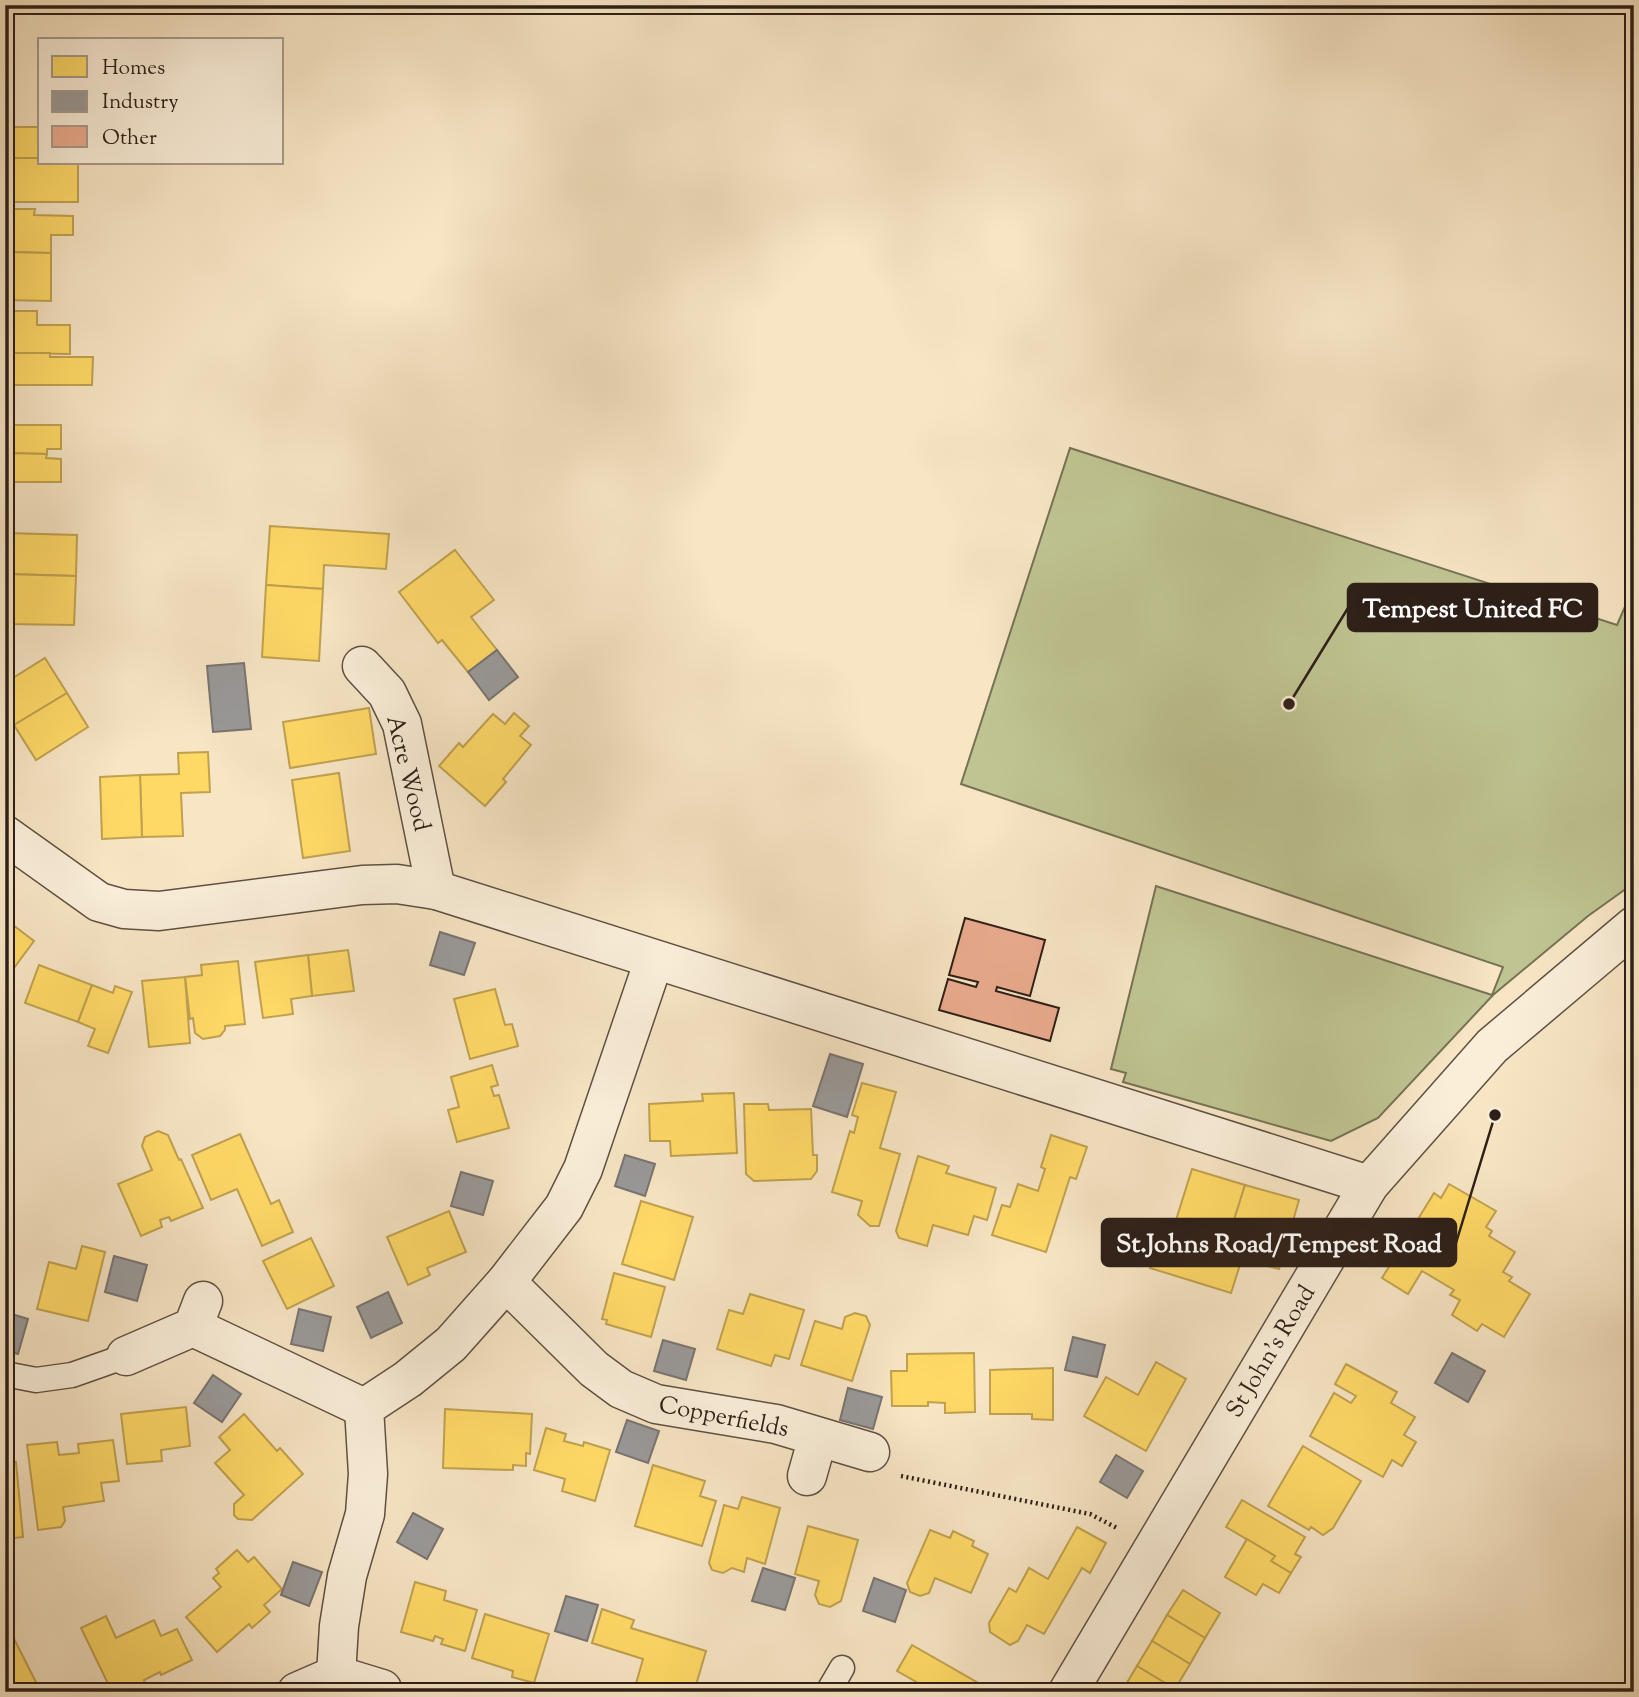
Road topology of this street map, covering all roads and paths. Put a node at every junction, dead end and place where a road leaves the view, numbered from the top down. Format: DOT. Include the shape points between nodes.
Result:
graph roads {
  1 [pos="362,666"];
  2 [pos="5,835"];
  3 [pos="436,890"];
  4 [pos="1634,926"];
  5 [pos="654,960"];
  6 [pos="1369,1185"];
  7 [pos="506,1282"];
  8 [pos="126,1356"];
  9 [pos="5,1374"];
  10 [pos="364,1408"];
  11 [pos="818,1437"];
  12 [pos="870,1452"];
  13 [pos="807,1476"];
  14 [pos="1154,1546"];
  15 [pos="842,1668"];
  16 [pos="336,1675"];
  17 [pos="384,1690"];
  18 [pos="297,1692"];
  19 [pos="828,1692"];
  20 [pos="1068,1692"];
  1 -- 3 [label="street, Acre Wood" via="387,693 402,724"];
  2 -- 3 [label="street" via="99,902 124,909 159,911 362,885"];
  3 -- 5 [label="street"];
  4 -- 6 [label="street, St John's Road" via="1492,1046"];
  5 -- 6 [label="street"];
  5 -- 7 [label="street" via="583,1169 564,1207"];
  6 -- 14 [label="street, St John's Road"];
  7 -- 10 [label="street" via="452,1344"];
  7 -- 11 [label="street, Copperfields" via="594,1369 621,1389 656,1404 776,1424"];
  8 -- 9 [label="lane" via="72,1375 36,1380"];
  8 -- 10 [label="street" via="198,1314"];
  10 -- 16 [label="street" via="365,1514 347,1576"];
  11 -- 12 [label="street, Copperfields"];
  11 -- 13 [label="street, Copperfields"];
  12 -- 14 [label="path" via="879,1469 1090,1514"];
  14 -- 20 [label="street, St John's Road"];
  15 -- 19 [label="lane"];
  16 -- 17 [label="street"];
  16 -- 18 [label="street"];
}
